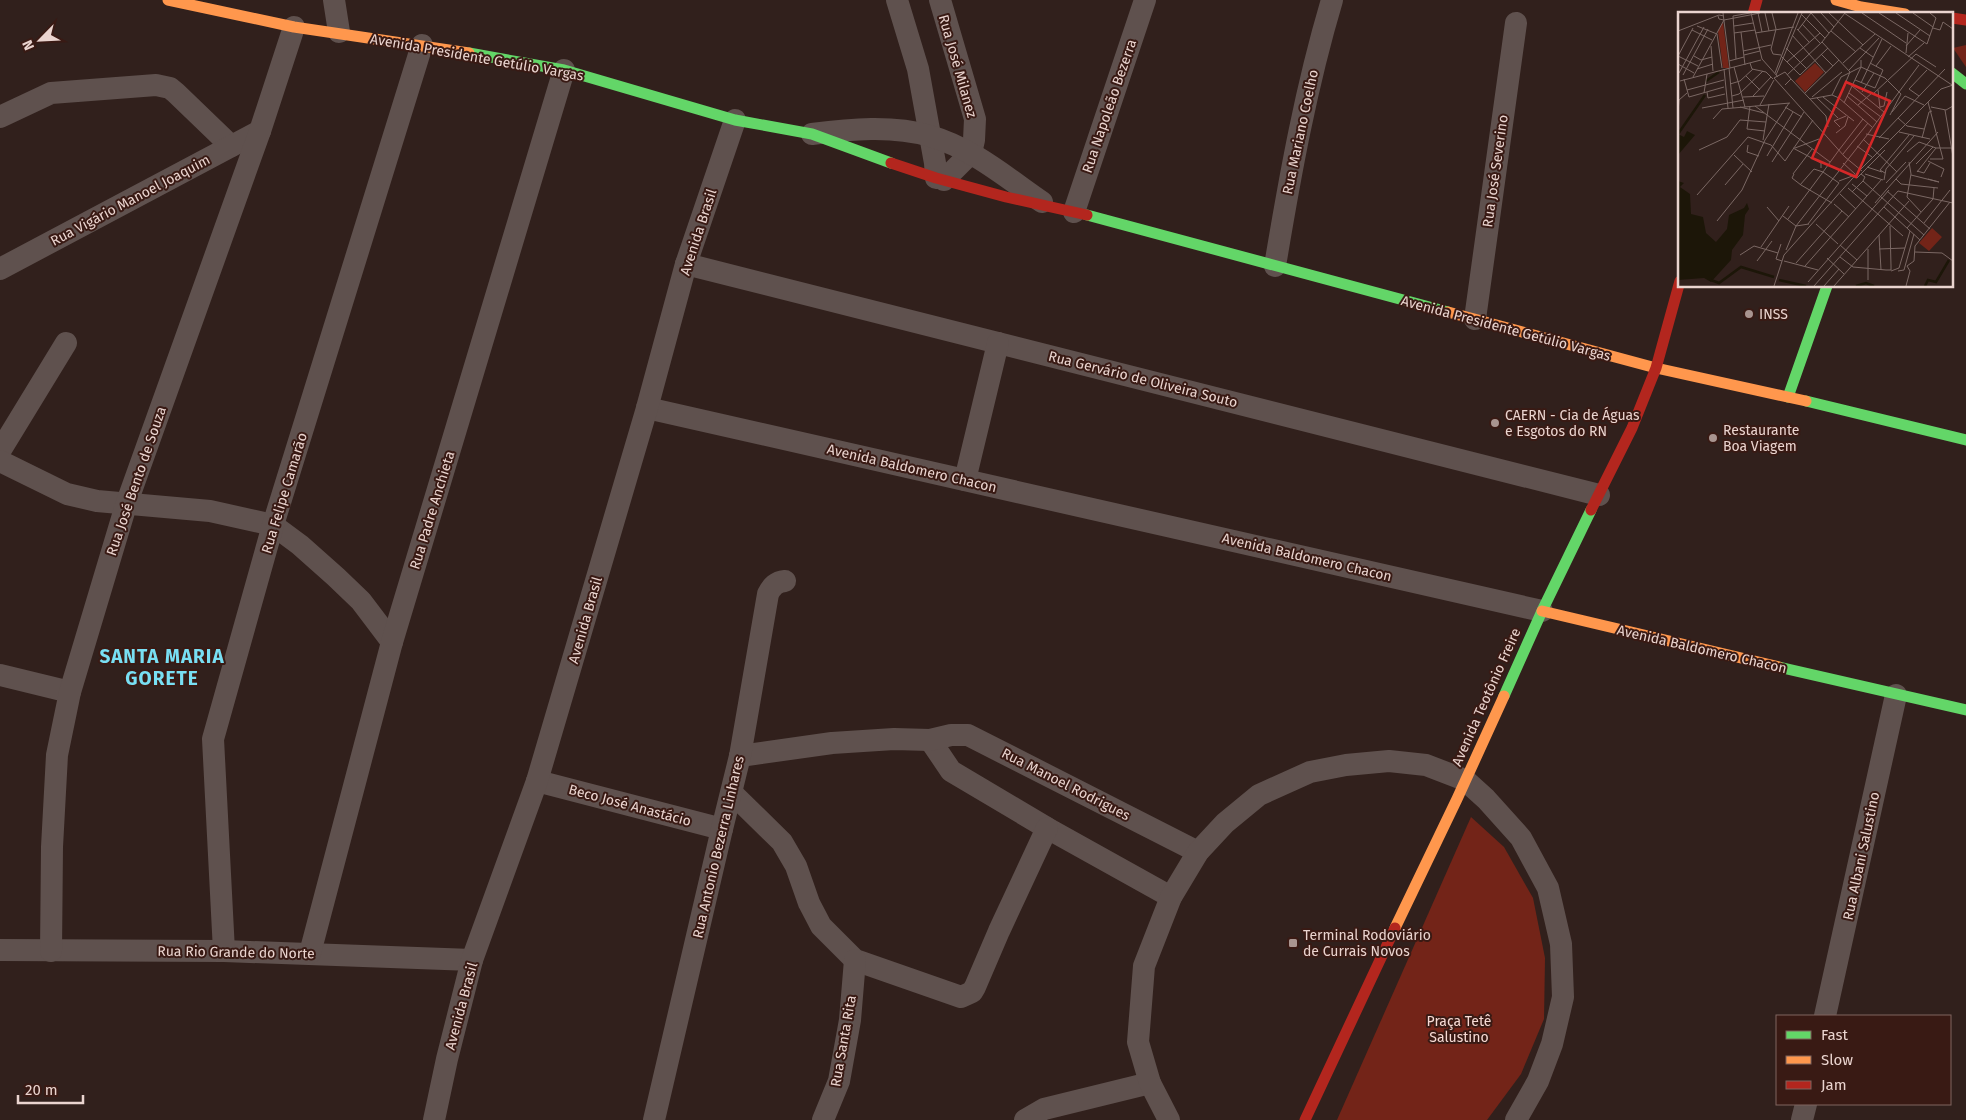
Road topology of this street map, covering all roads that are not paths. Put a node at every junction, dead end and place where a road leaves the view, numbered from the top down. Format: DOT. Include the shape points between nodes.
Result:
graph roads {
  1 [pos="168,0"];
  2 [pos="334,0"];
  3 [pos="897,0"];
  4 [pos="940,0"];
  5 [pos="1145,0"];
  6 [pos="1332,0"];
  7 [pos="1836,0"];
  8 [pos="1892,12"];
  9 [pos="1516,23"];
  10 [pos="294,27"];
  11 [pos="339,32"];
  12 [pos="422,45"];
  13 [pos="564,70"];
  14 [pos="1954,75"];
  15 [pos="1966,84"];
  16 [pos="0,117"];
  17 [pos="735,120"];
  18 [pos="260,130"];
  19 [pos="812,134"];
  20 [pos="931,136"];
  21 [pos="231,146"];
  22 [pos="971,153"];
  23 [pos="940,179"];
  24 [pos="1049,207"];
  25 [pos="1074,212"];
  26 [pos="686,264"];
  27 [pos="1275,266"];
  28 [pos="0,269"];
  29 [pos="1678,288"];
  30 [pos="1826,288"];
  31 [pos="1475,319"];
  32 [pos="66,343"];
  33 [pos="998,343"];
  34 [pos="1656,368"];
  35 [pos="1788,397"];
  36 [pos="647,408"];
  37 [pos="1966,440"];
  38 [pos="2,441"];
  39 [pos="0,460"];
  40 [pos="965,480"];
  41 [pos="1599,495"];
  42 [pos="126,505"];
  43 [pos="273,524"];
  44 [pos="785,581"];
  45 [pos="1542,611"];
  46 [pos="392,642"];
  47 [pos="2,677"];
  48 [pos="70,692"];
  49 [pos="1896,695"];
  50 [pos="1966,710"];
  51 [pos="930,740"];
  52 [pos="740,756"];
  53 [pos="1465,780"];
  54 [pos="537,781"];
  55 [pos="732,793"];
  56 [pos="1047,828"];
  57 [pos="722,829"];
  58 [pos="1198,852"];
  59 [pos="1171,897"];
  60 [pos="0,950"];
  61 [pos="51,951"];
  62 [pos="224,951"];
  63 [pos="310,953"];
  64 [pos="472,960"];
  65 [pos="855,960"];
  66 [pos="1825,1015"];
  67 [pos="1150,1084"];
  68 [pos="1806,1105"];
  69 [pos="434,1120"];
  70 [pos="654,1120"];
  71 [pos="823,1120"];
  72 [pos="1025,1120"];
  73 [pos="1169,1120"];
  74 [pos="1305,1120"];
  75 [pos="1516,1120"];
  76 [pos="1802,1120"];
  1 -- 10 [label="main road, Avenida Presidente Getúlio Vargas"];
  2 -- 11 [label="street"];
  3 -- 20 [label="street" via="918,69"];
  4 -- 22 [label="street, Rua José Milanez" via="975,119"];
  5 -- 25 [label="street, Rua Napoleão Bezerra"];
  6 -- 27 [label="street, Rua Mariano Coelho" via="1296,140"];
  7 -- 8 [label="main road"];
  9 -- 31 [label="street, Rua José Severino"];
  10 -- 11 [label="main road, Avenida Presidente Getúlio Vargas"];
  10 -- 18 [label="street, Rua José Bento de Souza"];
  11 -- 12 [label="main road, Avenida Presidente Getúlio Vargas"];
  12 -- 13 [label="main road, Avenida Presidente Getúlio Vargas"];
  12 -- 43 [label="street, Rua Felipe Camarão"];
  13 -- 17 [label="main road, Avenida Presidente Getúlio Vargas"];
  13 -- 46 [label="street, Rua Padre Anchieta"];
  14 -- 15 [label="main road"];
  16 -- 21 [label="street" via="51,93 156,85 170,88"];
  17 -- 19 [label="main road, Avenida Presidente Getúlio Vargas"];
  17 -- 26 [label="street, Avenida Brasil"];
  18 -- 21 [label="street, Rua Vigário Manoel Joaquim"];
  18 -- 42 [label="street, Rua José Bento de Souza"];
  19 -- 20 [label="street, Avenida Presidente Getúlio Vargas" via="851,129 900,130"];
  19 -- 23 [label="main road, Avenida Presidente Getúlio Vargas"];
  20 -- 22 [label="street, Avenida Presidente Getúlio Vargas"];
  20 -- 23 [label="street"];
  21 -- 28 [label="street, Rua Vigário Manoel Joaquim"];
  22 -- 23 [label="street"];
  22 -- 24 [label="street, Avenida Presidente Getúlio Vargas"];
  23 -- 24 [label="main road, Avenida Presidente Getúlio Vargas"];
  24 -- 25 [label="main road, Avenida Presidente Getúlio Vargas"];
  25 -- 27 [label="main road, Avenida Presidente Getúlio Vargas"];
  26 -- 33 [label="street, Rua Gervário de Oliveira Souto"];
  26 -- 36 [label="street, Avenida Brasil"];
  27 -- 31 [label="main road, Avenida Presidente Getúlio Vargas"];
  29 -- 34 [label="main road, Avenida Teotônio Freire"];
  30 -- 35 [label="main road"];
  31 -- 34 [label="main road, Avenida Presidente Getúlio Vargas"];
  32 -- 38 [label="street"];
  33 -- 40 [label="street"];
  33 -- 41 [label="street, Rua Gervário de Oliveira Souto"];
  34 -- 35 [label="main road, Avenida Presidente Getúlio Vargas"];
  34 -- 41 [label="main road, Avenida Teotônio Freire" via="1632,428"];
  35 -- 37 [label="main road, Avenida Presidente Getúlio Vargas"];
  36 -- 40 [label="street, Avenida Baldomero Chacon"];
  36 -- 54 [label="street, Avenida Brasil"];
  39 -- 42 [label="street" via="67,494"];
  40 -- 45 [label="street, Avenida Baldomero Chacon"];
  41 -- 45 [label="main road, Avenida Teotônio Freire"];
  42 -- 43 [label="street" via="210,511"];
  42 -- 48 [label="street, Rua José Bento de Souza"];
  43 -- 46 [label="street" via="336,577 360,601"];
  43 -- 62 [label="street, Rua Felipe Camarão" via="213,739"];
  44 -- 52 [label="street, Rua Antonio Bezerra Linhares" via="772,586 768,594"];
  45 -- 49 [label="main road, Avenida Baldomero Chacon"];
  45 -- 53 [label="main road, Avenida Teotônio Freire"];
  46 -- 63 [label="street, Rua Padre Anchieta"];
  47 -- 48 [label="street"];
  48 -- 61 [label="street, Rua José Bento de Souza" via="57,755"];
  49 -- 50 [label="main road, Avenida Baldomero Chacon"];
  49 -- 66 [label="street, Rua Albani Salustino"];
  51 -- 52 [label="street, Rua Manoel Rodrigues" via="832,743"];
  51 -- 56 [label="street" via="951,771"];
  51 -- 58 [label="street, Rua Manoel Rodrigues" via="968,735"];
  52 -- 55 [label="street, Rua Antonio Bezerra Linhares"];
  53 -- 58 [label="street" via="1426,765 1389,761 1310,772 1259,796 1225,823"];
  53 -- 74 [label="main road, Avenida Teotônio Freire"];
  53 -- 75 [label="street" via="1521,838 1548,888 1561,944 1563,997 1554,1034 1538,1081"];
  54 -- 57 [label="street, Beco José Anastácio"];
  54 -- 64 [label="street, Avenida Brasil"];
  55 -- 57 [label="street, Rua Antonio Bezerra Linhares"];
  55 -- 65 [label="street" via="782,842 796,866 821,926"];
  56 -- 59 [label="street"];
  56 -- 65 [label="street" via="972,992 961,996"];
  57 -- 70 [label="street, Rua Antonio Bezerra Linhares"];
  58 -- 59 [label="street"];
  59 -- 67 [label="street" via="1144,966 1138,1042"];
  60 -- 61 [label="street, Rua Rio Grande do Norte"];
  61 -- 62 [label="street, Rua Rio Grande do Norte"];
  62 -- 63 [label="street, Rua Rio Grande do Norte"];
  63 -- 64 [label="street, Rua Rio Grande do Norte"];
  64 -- 69 [label="street, Avenida Brasil"];
  65 -- 71 [label="street, Rua Santa Rita" via="850,1020 839,1081"];
  67 -- 72 [label="street" via="1044,1108"];
  67 -- 73 [label="street"];
  68 -- 76 [label="street"];
}
